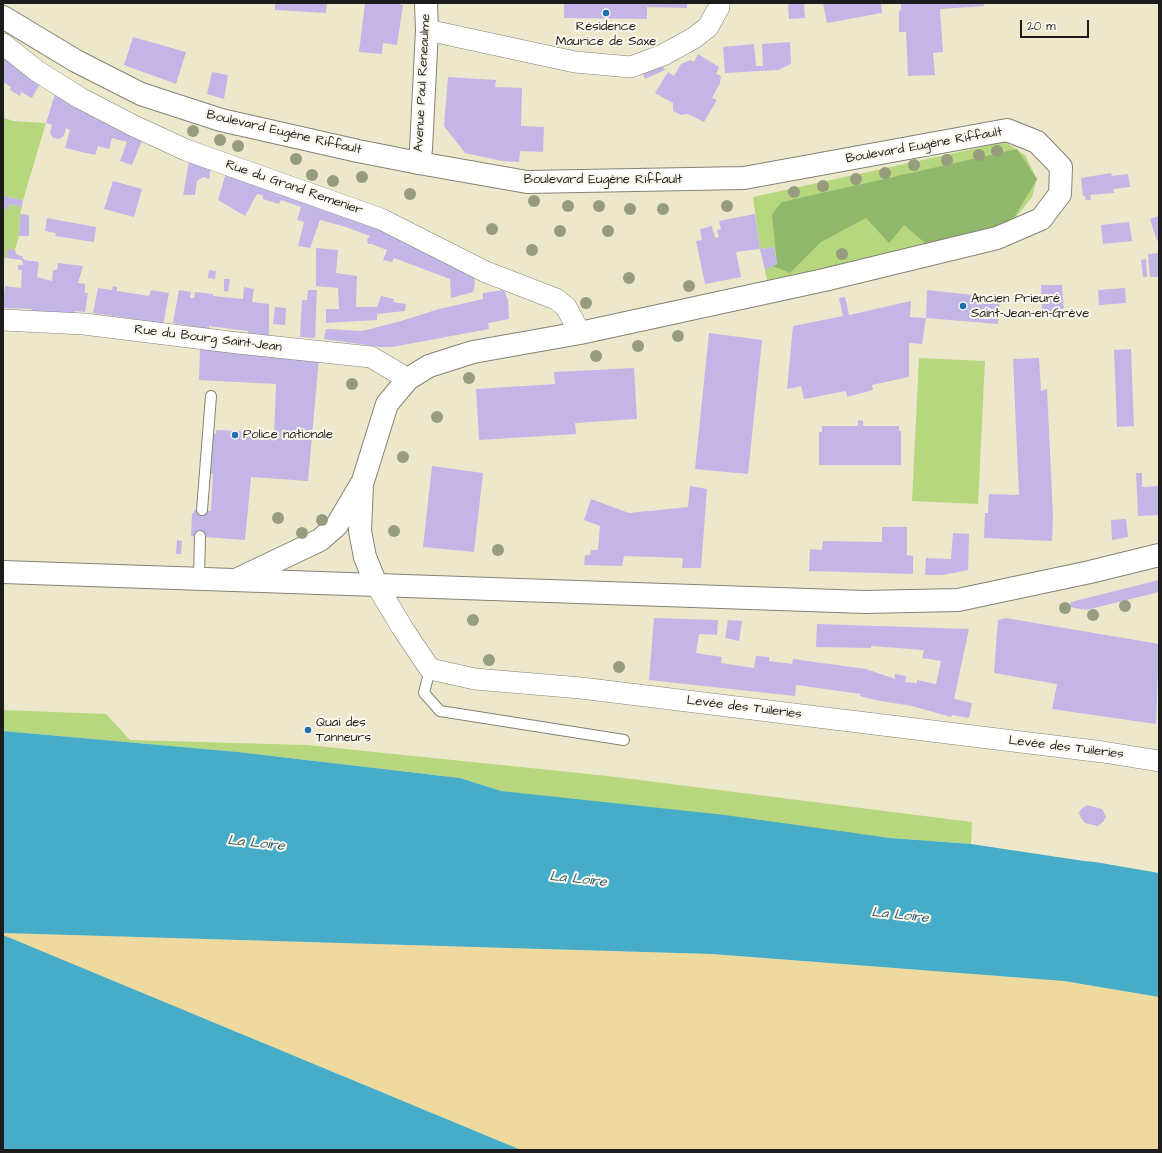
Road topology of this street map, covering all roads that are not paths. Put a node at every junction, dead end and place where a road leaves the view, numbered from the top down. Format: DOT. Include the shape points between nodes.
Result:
graph roads {
  1 [pos="426,3"];
  2 [pos="719,3"];
  3 [pos="3,17"];
  4 [pos="427,30"];
  5 [pos="3,44"];
  6 [pos="419,163"];
  7 [pos="3,320"];
  8 [pos="580,333"];
  9 [pos="408,379"];
  10 [pos="211,396"];
  11 [pos="362,480"];
  12 [pos="202,510"];
  13 [pos="200,536"];
  14 [pos="1159,555"];
  15 [pos="3,572"];
  16 [pos="199,578"];
  17 [pos="238,579"];
  18 [pos="376,584"];
  19 [pos="430,669"];
  20 [pos="624,740"];
  21 [pos="1159,761"];
  1 -- 4 [label="main road, Avenue Paul Reneaulme"];
  2 -- 4 [label="street" via="708,27 694,38 664,55 631,67 575,62"];
  3 -- 6 [label="main road, Boulevard Eugène Riffault" via="76,61 141,94 221,120"];
  4 -- 6 [label="main road, Avenue Paul Reneaulme"];
  5 -- 8 [label="street, Rue du Grand Remenier" via="37,71 80,98 186,150 381,219 486,272 556,299 566,307"];
  6 -- 8 [label="main road, Boulevard Eugène Riffault" via="527,182 744,178 1007,130 1037,142 1061,167 1060,194 1041,219 997,238 824,280"];
  7 -- 9 [label="street, Rue du Bourg Saint-Jean" via="84,324 371,357"];
  8 -- 9 [label="main road, Boulevard Eugène Riffault" via="472,352 429,366"];
  9 -- 11 [label="main road, Boulevard Eugène Riffault" via="387,404"];
  10 -- 12 [label="lane"];
  11 -- 17 [label="main road, Boulevard Eugène Riffault" via="337,526 320,540"];
  11 -- 18 [label="main road, Boulevard Eugène Riffault" via="360,531 365,557"];
  13 -- 16 [label="lane"];
  14 -- 18 [label="main road" via="958,600 864,602"];
  15 -- 16 [label="main road"];
  16 -- 17 [label="main road"];
  17 -- 18 [label="main road"];
  18 -- 19 [label="street"];
  19 -- 20 [label="lane" via="424,693 440,711"];
  19 -- 21 [label="street, Levée des Tuileries" via="475,679 581,688"];
}
